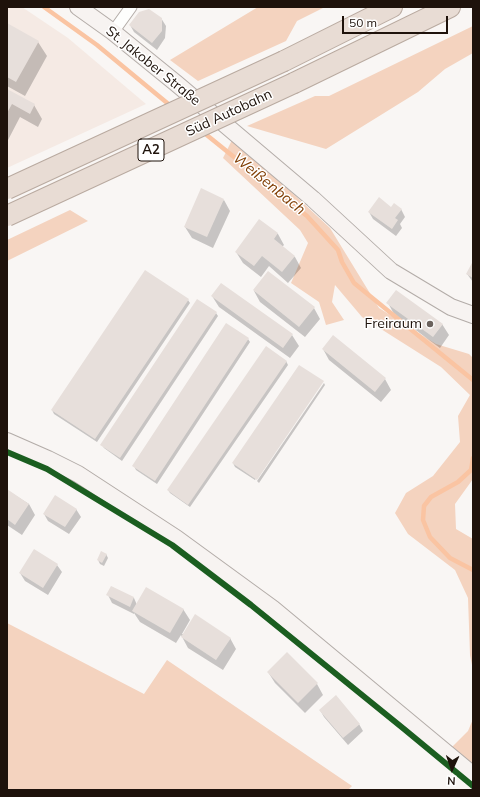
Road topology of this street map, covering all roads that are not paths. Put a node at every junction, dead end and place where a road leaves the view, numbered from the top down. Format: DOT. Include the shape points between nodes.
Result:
graph roads {
  1 [pos="78,7"];
  2 [pos="131,7"];
  3 [pos="392,7"];
  4 [pos="450,7"];
  5 [pos="113,32"];
  6 [pos="7,189"];
  7 [pos="7,216"];
  8 [pos="473,315"];
  9 [pos="7,441"];
  10 [pos="473,775"];
  1 -- 5 [label="main road, St. Jakober Straße"];
  2 -- 5 [label="street"];
  3 -- 6 [label="highway, Süd Autobahn / A2, bridge" via="284,61"];
  4 -- 7 [label="highway, Süd Autobahn / A2, bridge" via="294,83"];
  5 -- 8 [label="main road, St. Jakober Straße" via="312,199 391,271 450,307"];
  9 -- 10 [label="main road" via="78,474 189,548 268,605"];
}
